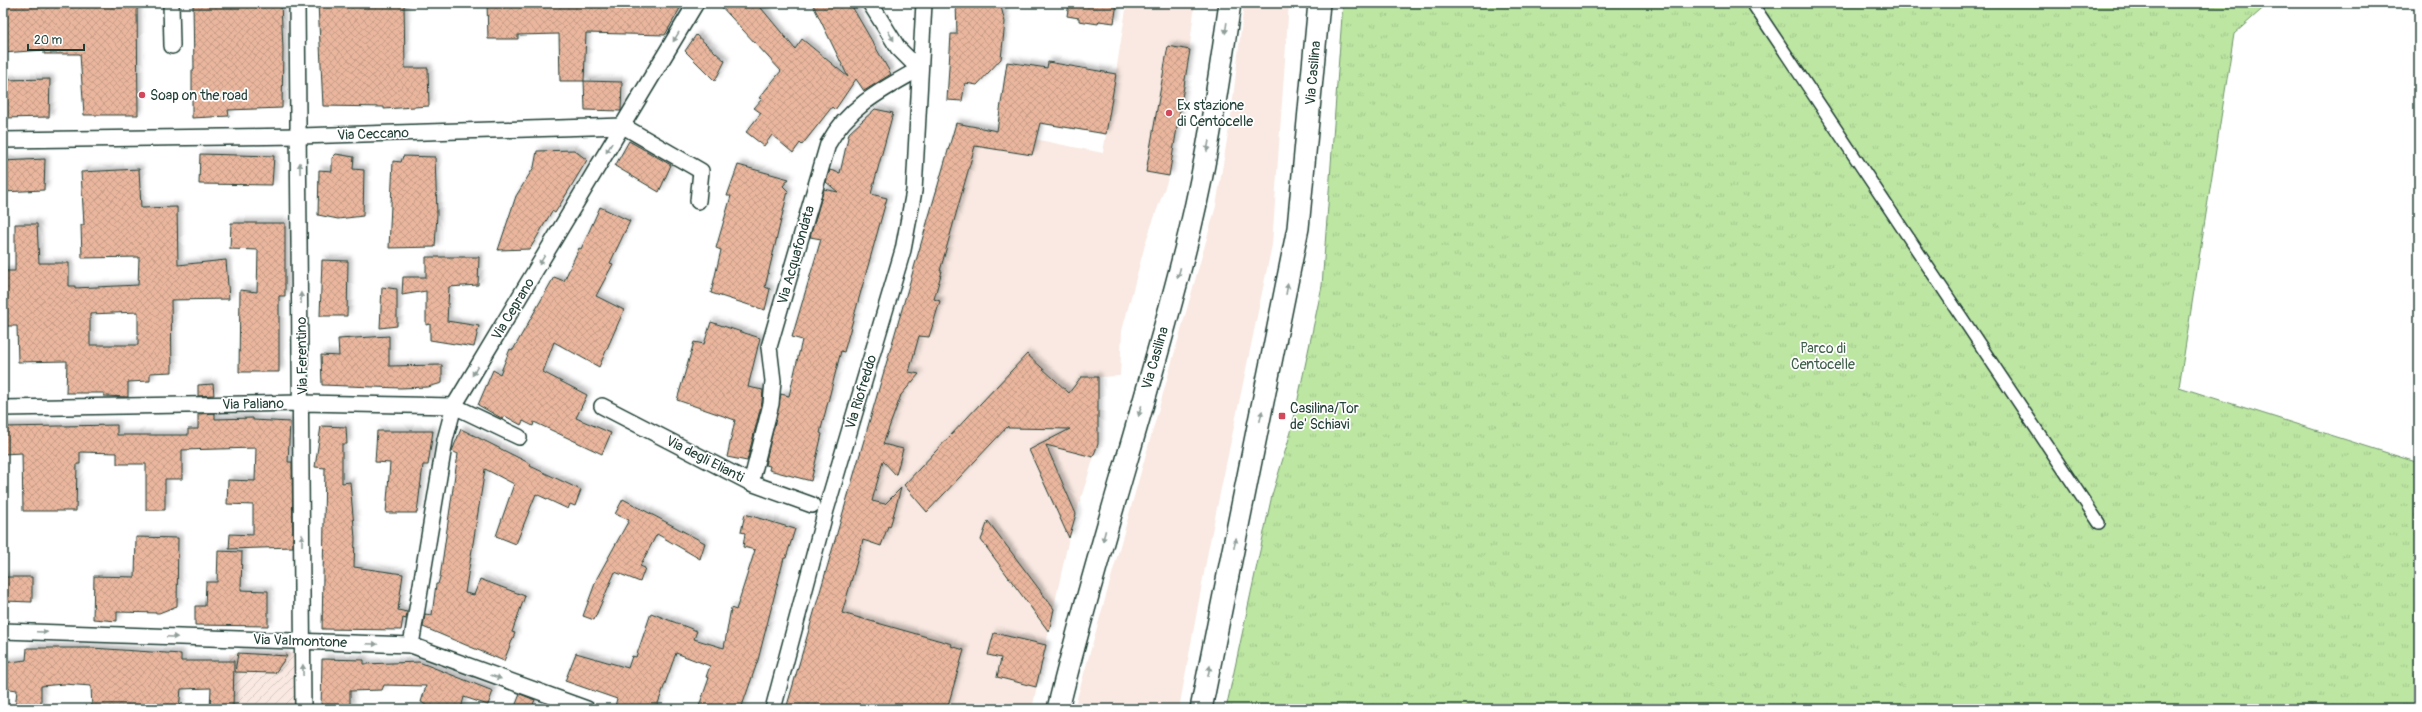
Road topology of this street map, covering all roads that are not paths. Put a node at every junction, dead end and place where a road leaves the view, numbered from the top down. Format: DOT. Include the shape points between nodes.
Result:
graph roads {
  1 [pos="171,3"];
  2 [pos="297,3"];
  3 [pos="696,3"];
  4 [pos="870,3"];
  5 [pos="924,3"];
  6 [pos="1230,3"];
  7 [pos="1319,3"];
  8 [pos="1752,3"];
  9 [pos="172,46"];
  10 [pos="919,70"];
  11 [pos="623,126"];
  12 [pos="300,136"];
  13 [pos="3,140"];
  14 [pos="698,201"];
  15 [pos="302,403"];
  16 [pos="454,406"];
  17 [pos="602,406"];
  18 [pos="3,408"];
  19 [pos="520,437"];
  20 [pos="751,483"];
  21 [pos="812,505"];
  22 [pos="2099,523"];
  23 [pos="3,631"];
  24 [pos="303,641"];
  25 [pos="412,645"];
  26 [pos="303,709"];
  27 [pos="587,709"];
  28 [pos="772,709"];
  29 [pos="1058,709"];
  30 [pos="1201,709"];
  1 -- 9 [label="street"];
  2 -- 12 [label="street, Via Ferentino"];
  3 -- 11 [label="street, Via Ceprano, one-way"];
  4 -- 10 [label="street, one-way" via="898,48"];
  5 -- 10 [label="street, Via Riofreddo"];
  6 -- 29 [label="main road, Via Casilina, one-way" via="1210,131 1190,231"];
  30 -- 7 [label="main road, Via Casilina, one-way" via="1298,228"];
  8 -- 22 [label="street"];
  10 -- 20 [label="street, Via Acquafondata" via="859,106 835,130 828,144 769,347 773,381 771,404"];
  10 -- 28 [label="street, Via Riofreddo" via="914,191 903,250 826,510"];
  11 -- 12 [label="street, Via Ceccano"];
  11 -- 14 [label="street" via="701,171"];
  11 -- 16 [label="street, Via Ceprano, one-way"];
  12 -- 13 [label="street, Via Ceccano"];
  15 -- 12 [label="street, Via Ferentino, one-way"];
  15 -- 16 [label="street, Via Paliano"];
  15 -- 18 [label="street, Via Paliano"];
  24 -- 15 [label="street, Via Ferentino, one-way"];
  16 -- 19 [label="street, Via Paliano"];
  16 -- 25 [label="street, Via Ceprano" via="445,440"];
  17 -- 20 [label="street, Via degli Elianti"];
  20 -- 21 [label="street, Via degli Elianti"];
  23 -- 24 [label="street, Via Valmontone, one-way"];
  24 -- 25 [label="street, Via Valmontone, one-way"];
  26 -- 24 [label="street, Via Ferentino, one-way"];
  25 -- 27 [label="street, Via Valmontone, one-way"];
}
